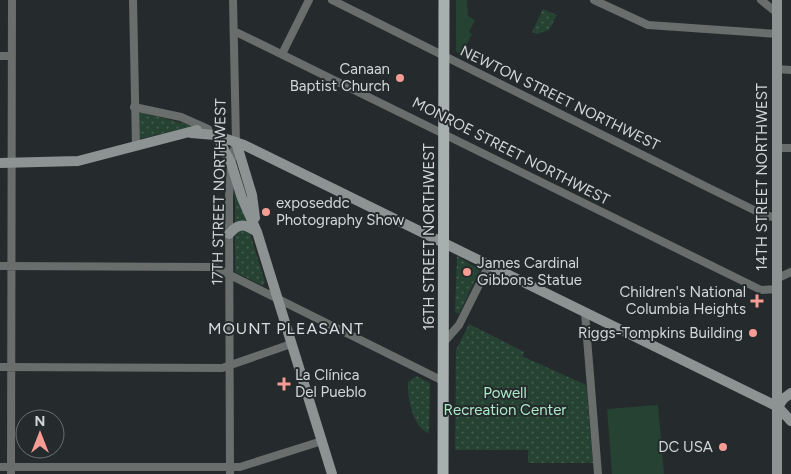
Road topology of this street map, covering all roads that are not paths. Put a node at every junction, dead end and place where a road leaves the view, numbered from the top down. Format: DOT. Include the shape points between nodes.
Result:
graph roads {
  1 [pos="12,0"];
  2 [pos="133,0"];
  3 [pos="233,0"];
  4 [pos="309,0"];
  5 [pos="332,0"];
  6 [pos="444,0"];
  7 [pos="594,0"];
  8 [pos="761,0"];
  9 [pos="777,0"];
  10 [pos="777,13"];
  11 [pos="234,31"];
  12 [pos="777,34"];
  13 [pos="282,54"];
  14 [pos="0,56"];
  15 [pos="12,56"];
  16 [pos="444,56"];
  17 [pos="777,70"];
  18 [pos="791,70"];
  19 [pos="134,106"];
  20 [pos="208,130"];
  21 [pos="192,133"];
  22 [pos="444,133"];
  23 [pos="218,136"];
  24 [pos="232,140"];
  25 [pos="136,146"];
  26 [pos="778,148"];
  27 [pos="791,148"];
  28 [pos="0,162"];
  29 [pos="12,162"];
  30 [pos="231,163"];
  31 [pos="777,218"];
  32 [pos="257,232"];
  33 [pos="229,234"];
  34 [pos="443,243"];
  35 [pos="489,265"];
  36 [pos="0,266"];
  37 [pos="11,266"];
  38 [pos="791,272"];
  39 [pos="230,274"];
  40 [pos="778,278"];
  41 [pos="778,289"];
  42 [pos="278,300"];
  43 [pos="585,313"];
  44 [pos="444,342"];
  45 [pos="292,344"];
  46 [pos="230,366"];
  47 [pos="0,367"];
  48 [pos="11,367"];
  49 [pos="778,374"];
  50 [pos="443,381"];
  51 [pos="791,386"];
  52 [pos="791,393"];
  53 [pos="778,407"];
  54 [pos="791,421"];
  55 [pos="322,441"];
  56 [pos="0,467"];
  57 [pos="10,471"];
  58 [pos="230,471"];
  59 [pos="332,474"];
  60 [pos="443,474"];
  61 [pos="598,474"];
  62 [pos="777,474"];
  1 -- 15 [label="street"];
  2 -- 19 [label="street"];
  3 -- 11 [label="street, 17TH STREET NORTHWEST"];
  4 -- 13 [label="street"];
  5 -- 16 [label="street, NEWTON STREET NORTHWEST"];
  6 -- 16 [label="main road, 16TH STREET NORTHWEST"];
  7 -- 12 [label="street" via="648,25"];
  8 -- 10 [label="street"];
  9 -- 10 [label="main road, 14TH STREET NORTHWEST"];
  10 -- 12 [label="main road, 14TH STREET NORTHWEST"];
  11 -- 13 [label="street, MONROE STREET NORTHWEST"];
  11 -- 24 [label="street, 17TH STREET NORTHWEST"];
  12 -- 17 [label="main road, 14TH STREET NORTHWEST"];
  13 -- 22 [label="street, MONROE STREET NORTHWEST"];
  14 -- 15 [label="street"];
  15 -- 29 [label="street"];
  16 -- 22 [label="main road, 16TH STREET NORTHWEST"];
  16 -- 31 [label="street, NEWTON STREET NORTHWEST" via="764,215"];
  17 -- 18 [label="street"];
  17 -- 26 [label="main road, 14TH STREET NORTHWEST"];
  19 -- 20 [label="street" via="181,117"];
  19 -- 25 [label="street"];
  20 -- 21 [label="main road"];
  20 -- 24 [label="main road"];
  21 -- 23 [label="main road"];
  21 -- 25 [label="main road"];
  22 -- 34 [label="main road, 16TH STREET NORTHWEST"];
  22 -- 41 [label="street, MONROE STREET NORTHWEST" via="761,290"];
  23 -- 24 [label="main road"];
  23 -- 30 [label="main road"];
  24 -- 30 [label="street, 17TH STREET NORTHWEST"];
  24 -- 32 [label="main road" via="252,195"];
  24 -- 34 [label="main road"];
  25 -- 29 [label="main road" via="78,161"];
  26 -- 27 [label="street"];
  26 -- 31 [label="main road, 14TH STREET NORTHWEST"];
  28 -- 29 [label="main road"];
  29 -- 37 [label="street"];
  30 -- 32 [label="main road"];
  30 -- 33 [label="street, 17TH STREET NORTHWEST"];
  31 -- 40 [label="main road, 14TH STREET NORTHWEST"];
  32 -- 33 [label="main road" via="241,224"];
  32 -- 42 [label="main road"];
  33 -- 39 [label="street, 17TH STREET NORTHWEST"];
  34 -- 35 [label="main road"];
  34 -- 44 [label="main road, 16TH STREET NORTHWEST"];
  35 -- 43 [label="main road"];
  35 -- 44 [label="street" via="460,325"];
  36 -- 37 [label="street"];
  37 -- 39 [label="street" via="214,267"];
  37 -- 48 [label="street"];
  38 -- 40 [label="street"];
  39 -- 42 [label="street"];
  39 -- 46 [label="street, 17TH STREET NORTHWEST"];
  40 -- 41 [label="main road, 14TH STREET NORTHWEST"];
  41 -- 49 [label="main road, 14TH STREET NORTHWEST"];
  42 -- 45 [label="main road"];
  42 -- 50 [label="street"];
  43 -- 53 [label="main road"];
  43 -- 61 [label="street"];
  44 -- 50 [label="main road, 16TH STREET NORTHWEST"];
  45 -- 46 [label="street"];
  45 -- 55 [label="main road"];
  46 -- 48 [label="street"];
  46 -- 58 [label="street, 17TH STREET NORTHWEST"];
  47 -- 48 [label="street"];
  48 -- 57 [label="street"];
  49 -- 51 [label="main road"];
  49 -- 53 [label="main road, 14TH STREET NORTHWEST"];
  50 -- 60 [label="main road, 16TH STREET NORTHWEST"];
  52 -- 53 [label="main road"];
  53 -- 54 [label="main road"];
  53 -- 62 [label="main road, 14TH STREET NORTHWEST"];
  55 -- 58 [label="street"];
  55 -- 59 [label="main road"];
  56 -- 57 [label="street"];
  57 -- 58 [label="street"];
}
